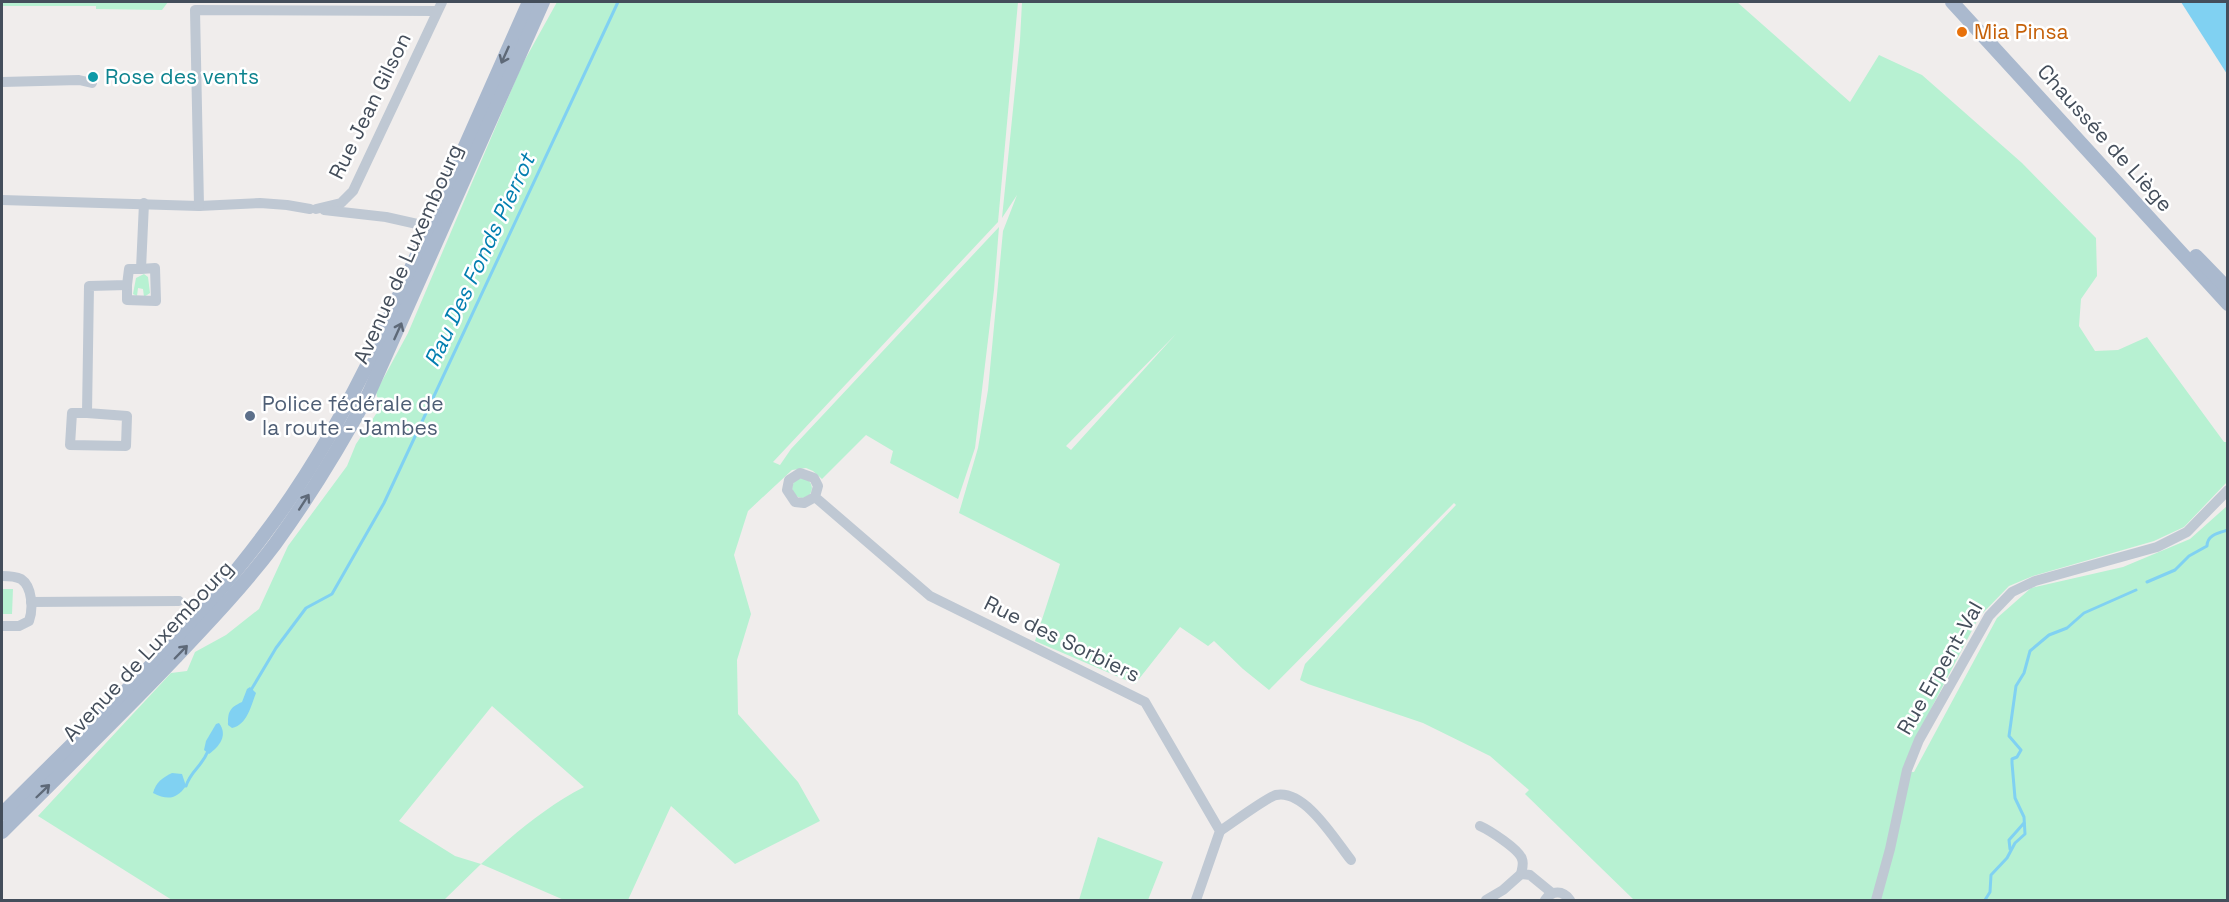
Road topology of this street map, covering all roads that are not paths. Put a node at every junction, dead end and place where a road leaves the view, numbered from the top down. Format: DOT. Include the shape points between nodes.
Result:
graph roads {
  1 [pos="529,2"];
  2 [pos="543,2"];
  3 [pos="1952,2"];
  4 [pos="1964,2"];
  5 [pos="440,6"];
  6 [pos="2,82"];
  7 [pos="92,83"];
  8 [pos="2,200"];
  9 [pos="144,203"];
  10 [pos="199,206"];
  11 [pos="313,209"];
  12 [pos="436,228"];
  13 [pos="141,268"];
  14 [pos="127,285"];
  15 [pos="2228,289"];
  16 [pos="2228,304"];
  17 [pos="87,413"];
  18 [pos="2228,490"];
  19 [pos="815,497"];
  20 [pos="2,576"];
  21 [pos="179,601"];
  22 [pos="31,602"];
  23 [pos="2,626"];
  24 [pos="2,814"];
  25 [pos="1480,826"];
  26 [pos="1220,831"];
  27 [pos="2,832"];
  28 [pos="1351,860"];
  29 [pos="1521,874"];
  30 [pos="1548,897"];
  31 [pos="1196,900"];
  32 [pos="1485,900"];
  33 [pos="1570,900"];
  34 [pos="1876,900"];
  1 -- 12 [label="main road, Avenue de Luxembourg, one-way"];
  2 -- 12 [label="main road, Avenue de Luxembourg"];
  3 -- 16 [label="main road, Chaussée de Liège"];
  4 -- 15 [label="main road, Chaussée de Liège"];
  5 -- 10 [label="street" via="195,10"];
  5 -- 11 [label="street, Rue Jean Gilson" via="353,191 340,203"];
  6 -- 7 [label="street"];
  8 -- 9 [label="street"];
  9 -- 10 [label="street"];
  9 -- 13 [label="street"];
  10 -- 11 [label="street" via="287,212"];
  11 -- 12 [label="street" via="386,217"];
  12 -- 24 [label="main road, Avenue de Luxembourg" via="357,387 276,520 197,616"];
  27 -- 12 [label="main road, Avenue de Luxembourg, one-way" via="217,614 274,545 325,470 369,393"];
  13 -- 14 [label="street" via="129,269"];
  13 -- 14 [label="street" via="155,268 156,301 127,300"];
  14 -- 17 [label="street" via="89,286"];
  17 -- 17 [label="street" via="127,416 126,446 70,444 72,413"];
  18 -- 34 [label="street, Rue Erpent-Val" via="2187,532 2157,547 2035,581 2012,592 1989,616 1919,740 1907,770"];
  19 -- 26 [label="street, Rue des Sorbiers" via="930,596 1145,702"];
  20 -- 22 [label="street" via="24,581"];
  21 -- 22 [label="street"];
  22 -- 23 [label="street" via="26,624"];
  25 -- 29 [label="street" via="1518,852"];
  26 -- 28 [label="street" via="1275,795 1291,795 1304,803"];
  26 -- 31 [label="street"];
  29 -- 30 [label="street" via="1530,875"];
  29 -- 32 [label="street"];
  30 -- 33 [label="street" via="1561,892"];
}
